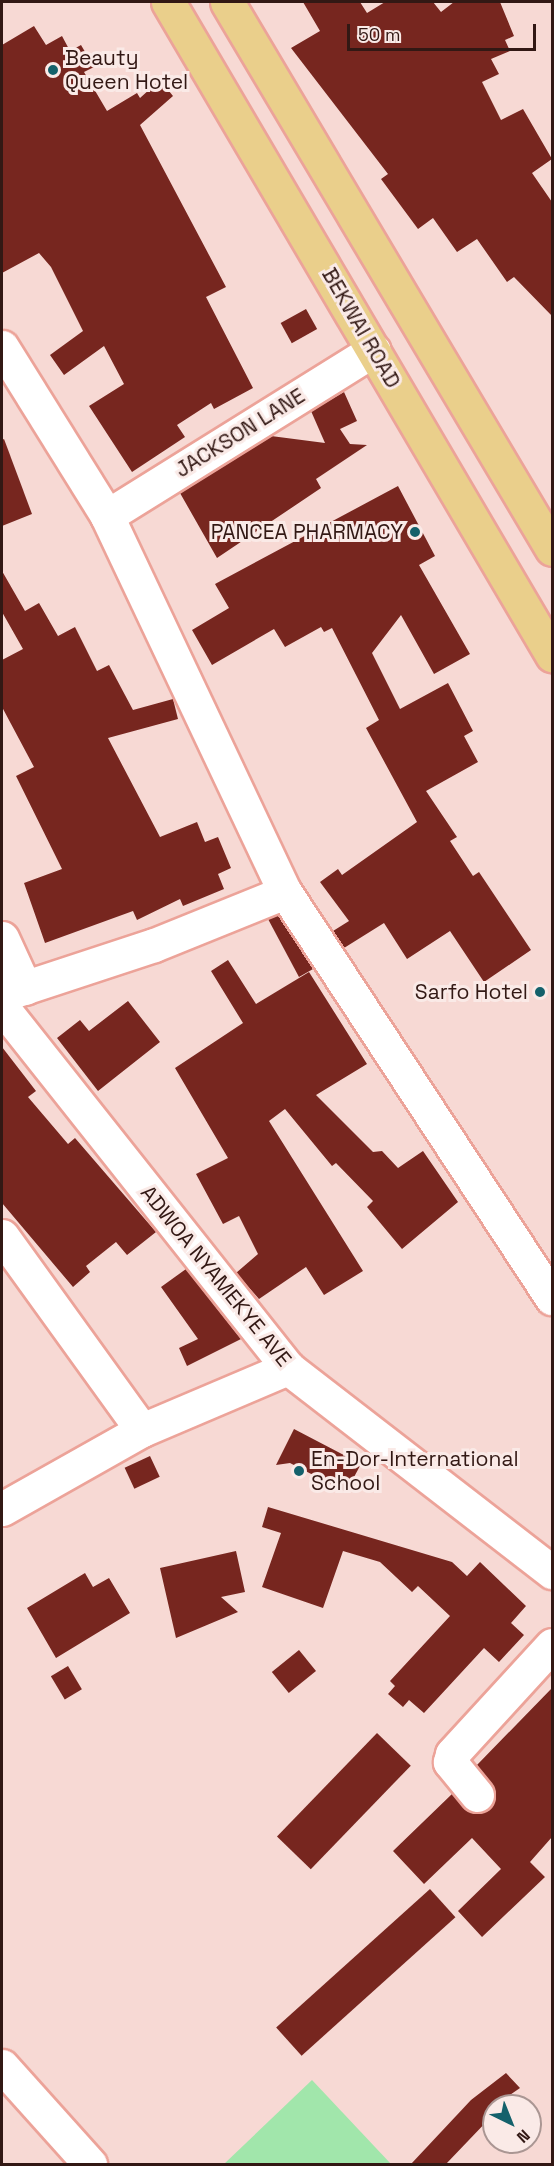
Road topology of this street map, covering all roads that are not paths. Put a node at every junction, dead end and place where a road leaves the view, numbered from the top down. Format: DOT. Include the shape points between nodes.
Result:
graph roads {
  1 [pos="168,2"];
  2 [pos="227,2"];
  3 [pos="2,347"];
  4 [pos="374,350"];
  5 [pos="107,516"];
  6 [pos="552,549"];
  7 [pos="552,655"];
  8 [pos="285,892"];
  9 [pos="2,938"];
  10 [pos="9,997"];
  11 [pos="2,1236"];
  12 [pos="552,1298"];
  13 [pos="288,1368"];
  14 [pos="142,1430"];
  15 [pos="2,1509"];
  16 [pos="552,1572"];
  17 [pos="552,1645"];
  18 [pos="477,1795"];
  19 [pos="2,2066"];
  20 [pos="90,2164"];
  1 -- 4 [label="highway, BEKWAI ROAD"];
  2 -- 6 [label="highway"];
  3 -- 5 [label="street"];
  4 -- 5 [label="street, JACKSON LANE"];
  4 -- 7 [label="highway, BEKWAI ROAD"];
  5 -- 8 [label="street"];
  8 -- 10 [label="street"];
  8 -- 12 [label="street"];
  9 -- 10 [label="street, ADWOA NYAMEKYE AVE"];
  10 -- 13 [label="street, ADWOA NYAMEKYE AVE"];
  11 -- 14 [label="street"];
  13 -- 14 [label="street"];
  13 -- 16 [label="street, ADWOA NYAMEKYE AVE"];
  14 -- 15 [label="street"];
  17 -- 18 [label="street" via="452,1754 450,1762"];
  19 -- 20 [label="street"];
}
